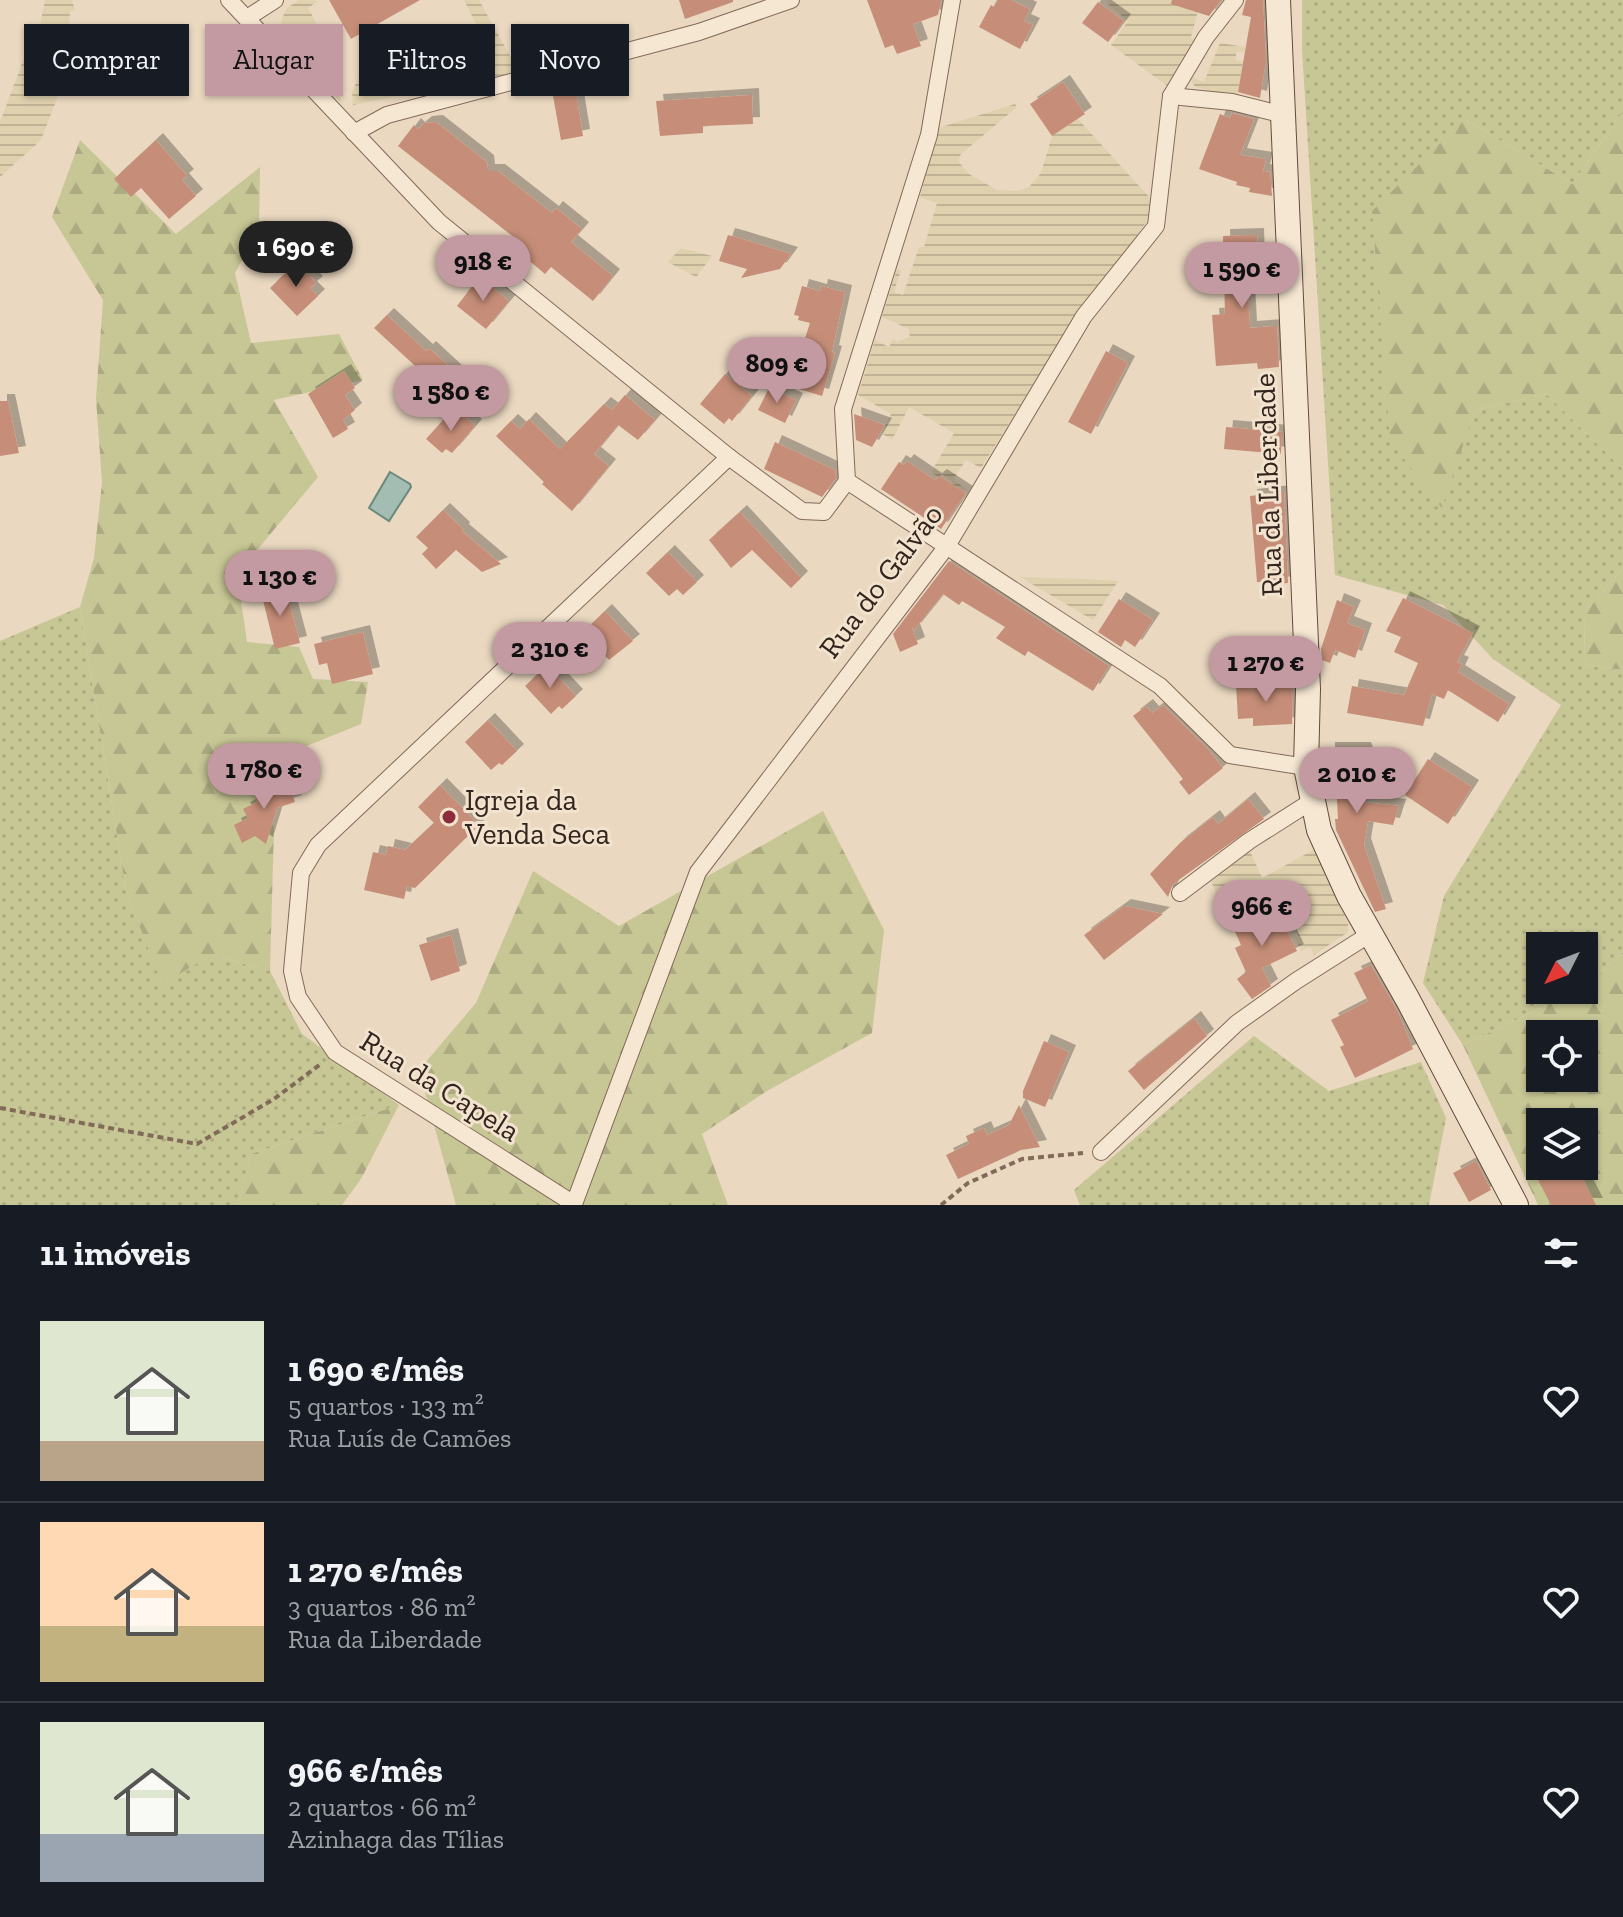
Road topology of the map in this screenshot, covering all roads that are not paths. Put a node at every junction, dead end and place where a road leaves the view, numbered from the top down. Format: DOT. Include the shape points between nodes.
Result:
graph roads {
  1 [pos="229,0"];
  2 [pos="275,0"];
  3 [pos="791,0"];
  4 [pos="952,0"];
  5 [pos="1235,0"];
  6 [pos="1278,0"];
  7 [pos="247,18"];
  8 [pos="1171,96"];
  9 [pos="1284,115"];
  10 [pos="354,133"];
  11 [pos="729,457"];
  12 [pos="847,481"];
  13 [pos="947,546"];
  14 [pos="1306,767"];
  15 [pos="1312,801"];
  16 [pos="1180,893"];
  17 [pos="1370,934"];
  18 [pos="1101,1152"];
  19 [pos="574,1204"];
  20 [pos="1516,1205"];
  1 -- 7 [label="street"];
  2 -- 7 [label="street"];
  3 -- 10 [label="street" via="699,32 387,115"];
  4 -- 12 [label="street" via="929,135 843,409"];
  5 -- 8 [label="street, Rua do Galvão"];
  6 -- 9 [label="street, Rua da Liberdade"];
  7 -- 10 [label="street"];
  8 -- 9 [label="street" via="1232,102"];
  8 -- 13 [label="street, Rua do Galvão" via="1156,226 1084,316"];
  9 -- 14 [label="street, Rua da Liberdade" via="1308,689"];
  10 -- 11 [label="street" via="439,222"];
  11 -- 12 [label="street" via="802,511 824,512"];
  11 -- 19 [label="street, Rua da Capela" via="318,845 301,873 292,971 298,997 335,1052"];
  12 -- 13 [label="street"];
  13 -- 14 [label="street" via="1160,686 1230,755"];
  13 -- 19 [label="street, Rua do Galvão" via="698,872"];
  14 -- 15 [label="street, Rua da Liberdade"];
  15 -- 16 [label="street"];
  15 -- 17 [label="street, Rua da Liberdade" via="1319,830"];
  17 -- 18 [label="street" via="1237,1023"];
  17 -- 20 [label="street, Rua da Liberdade"];
}
